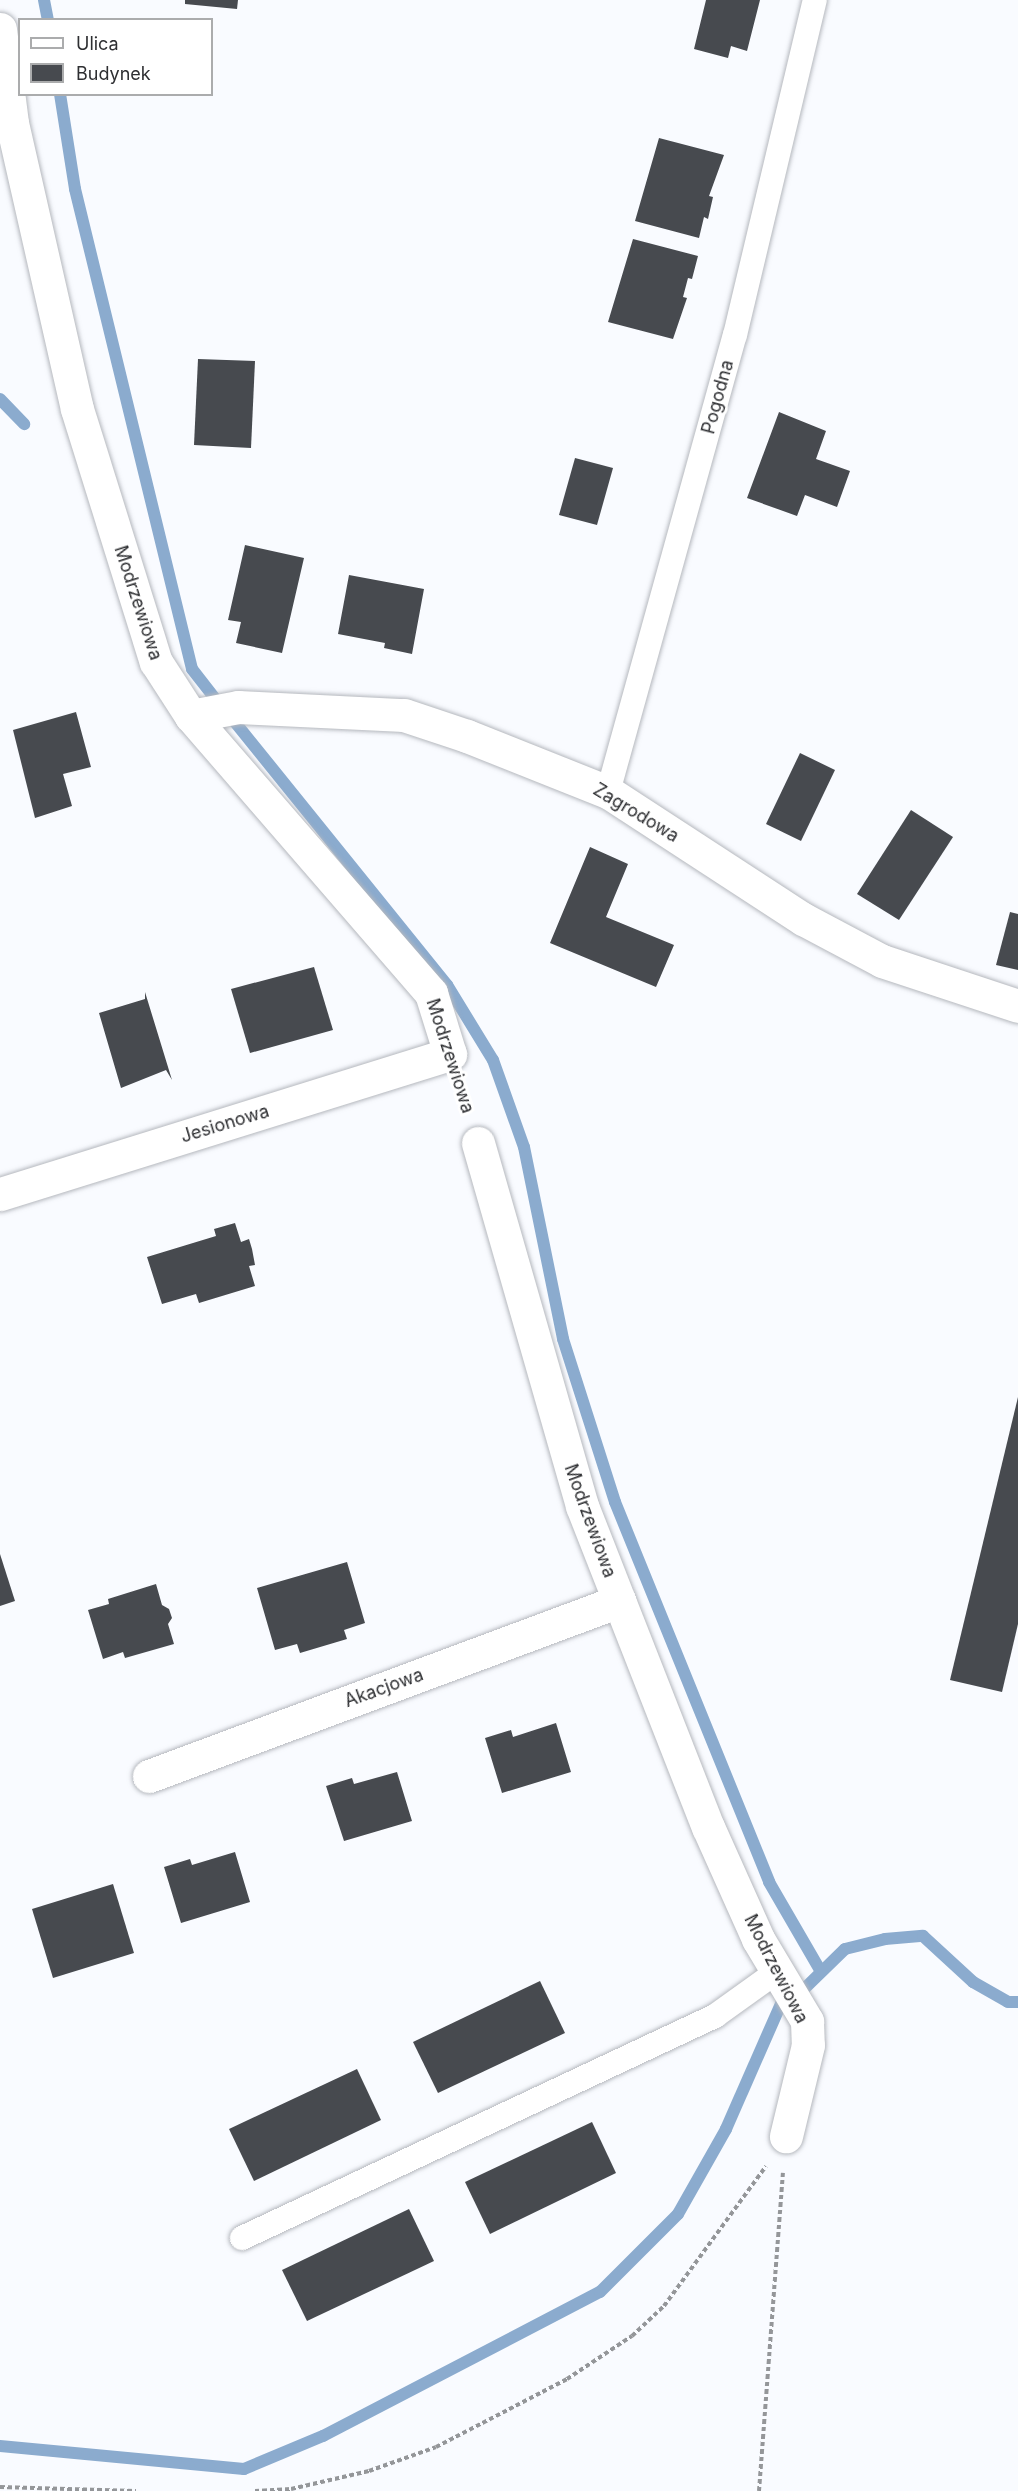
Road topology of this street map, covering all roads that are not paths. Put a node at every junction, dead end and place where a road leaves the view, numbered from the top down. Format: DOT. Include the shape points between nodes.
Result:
graph roads {
  1 [pos="815,0"];
  2 [pos="0,29"];
  3 [pos="191,716"];
  4 [pos="608,792"];
  5 [pos="1018,1006"];
  6 [pos="450,1054"];
  7 [pos="478,1143"];
  8 [pos="0,1194"];
  9 [pos="619,1600"];
  10 [pos="149,1776"];
  11 [pos="779,1970"];
  12 [pos="786,2136"];
  13 [pos="242,2238"];
  1 -- 4 [label="lane, Pogodna" via="735,334"];
  2 -- 3 [label="street, Modrzewiowa" via="12,123 77,409 156,662"];
  3 -- 4 [label="street, Zagrodowa" via="238,707 405,716"];
  3 -- 6 [label="street, Modrzewiowa" via="432,993"];
  4 -- 5 [label="street, Zagrodowa" via="803,919 882,961"];
  6 -- 8 [label="street, Jesionowa"];
  7 -- 9 [label="street, Modrzewiowa" via="582,1506"];
  9 -- 10 [label="street, Akacjowa"];
  9 -- 11 [label="street, Modrzewiowa" via="708,1827 758,1939"];
  11 -- 12 [label="street, Modrzewiowa" via="807,2021 808,2045"];
  11 -- 13 [label="lane" via="715,2016"];
}
